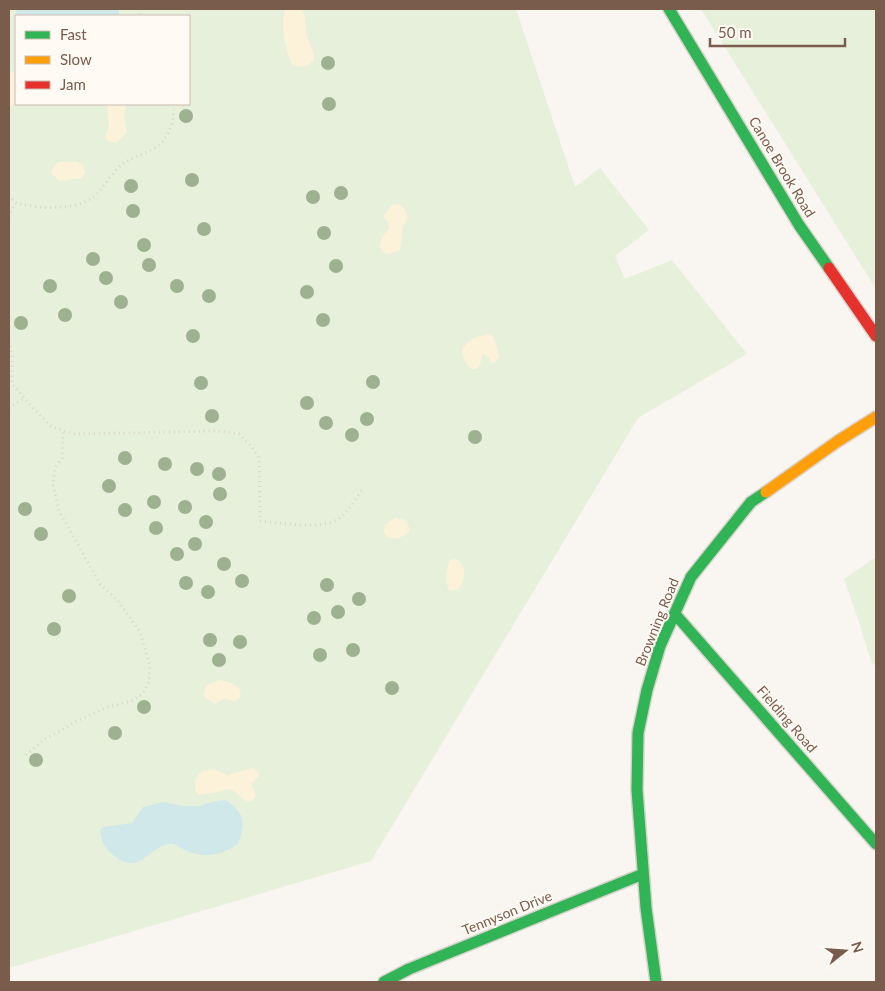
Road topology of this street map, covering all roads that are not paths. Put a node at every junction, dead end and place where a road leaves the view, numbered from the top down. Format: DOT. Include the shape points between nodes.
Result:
graph roads {
  1 [pos="669,9"];
  2 [pos="876,336"];
  3 [pos="876,417"];
  4 [pos="675,614"];
  5 [pos="876,844"];
  6 [pos="643,874"];
  7 [pos="384,982"];
  8 [pos="656,982"];
  1 -- 2 [label="street, Canoe Brook Road" via="798,225"];
  3 -- 4 [label="street, Browning Road" via="751,502 691,577"];
  4 -- 5 [label="street, Fielding Road"];
  4 -- 6 [label="street, Browning Road" via="660,646 638,733 637,790"];
  6 -- 7 [label="street, Tennyson Drive"];
  6 -- 8 [label="street, Browning Road"];
}
